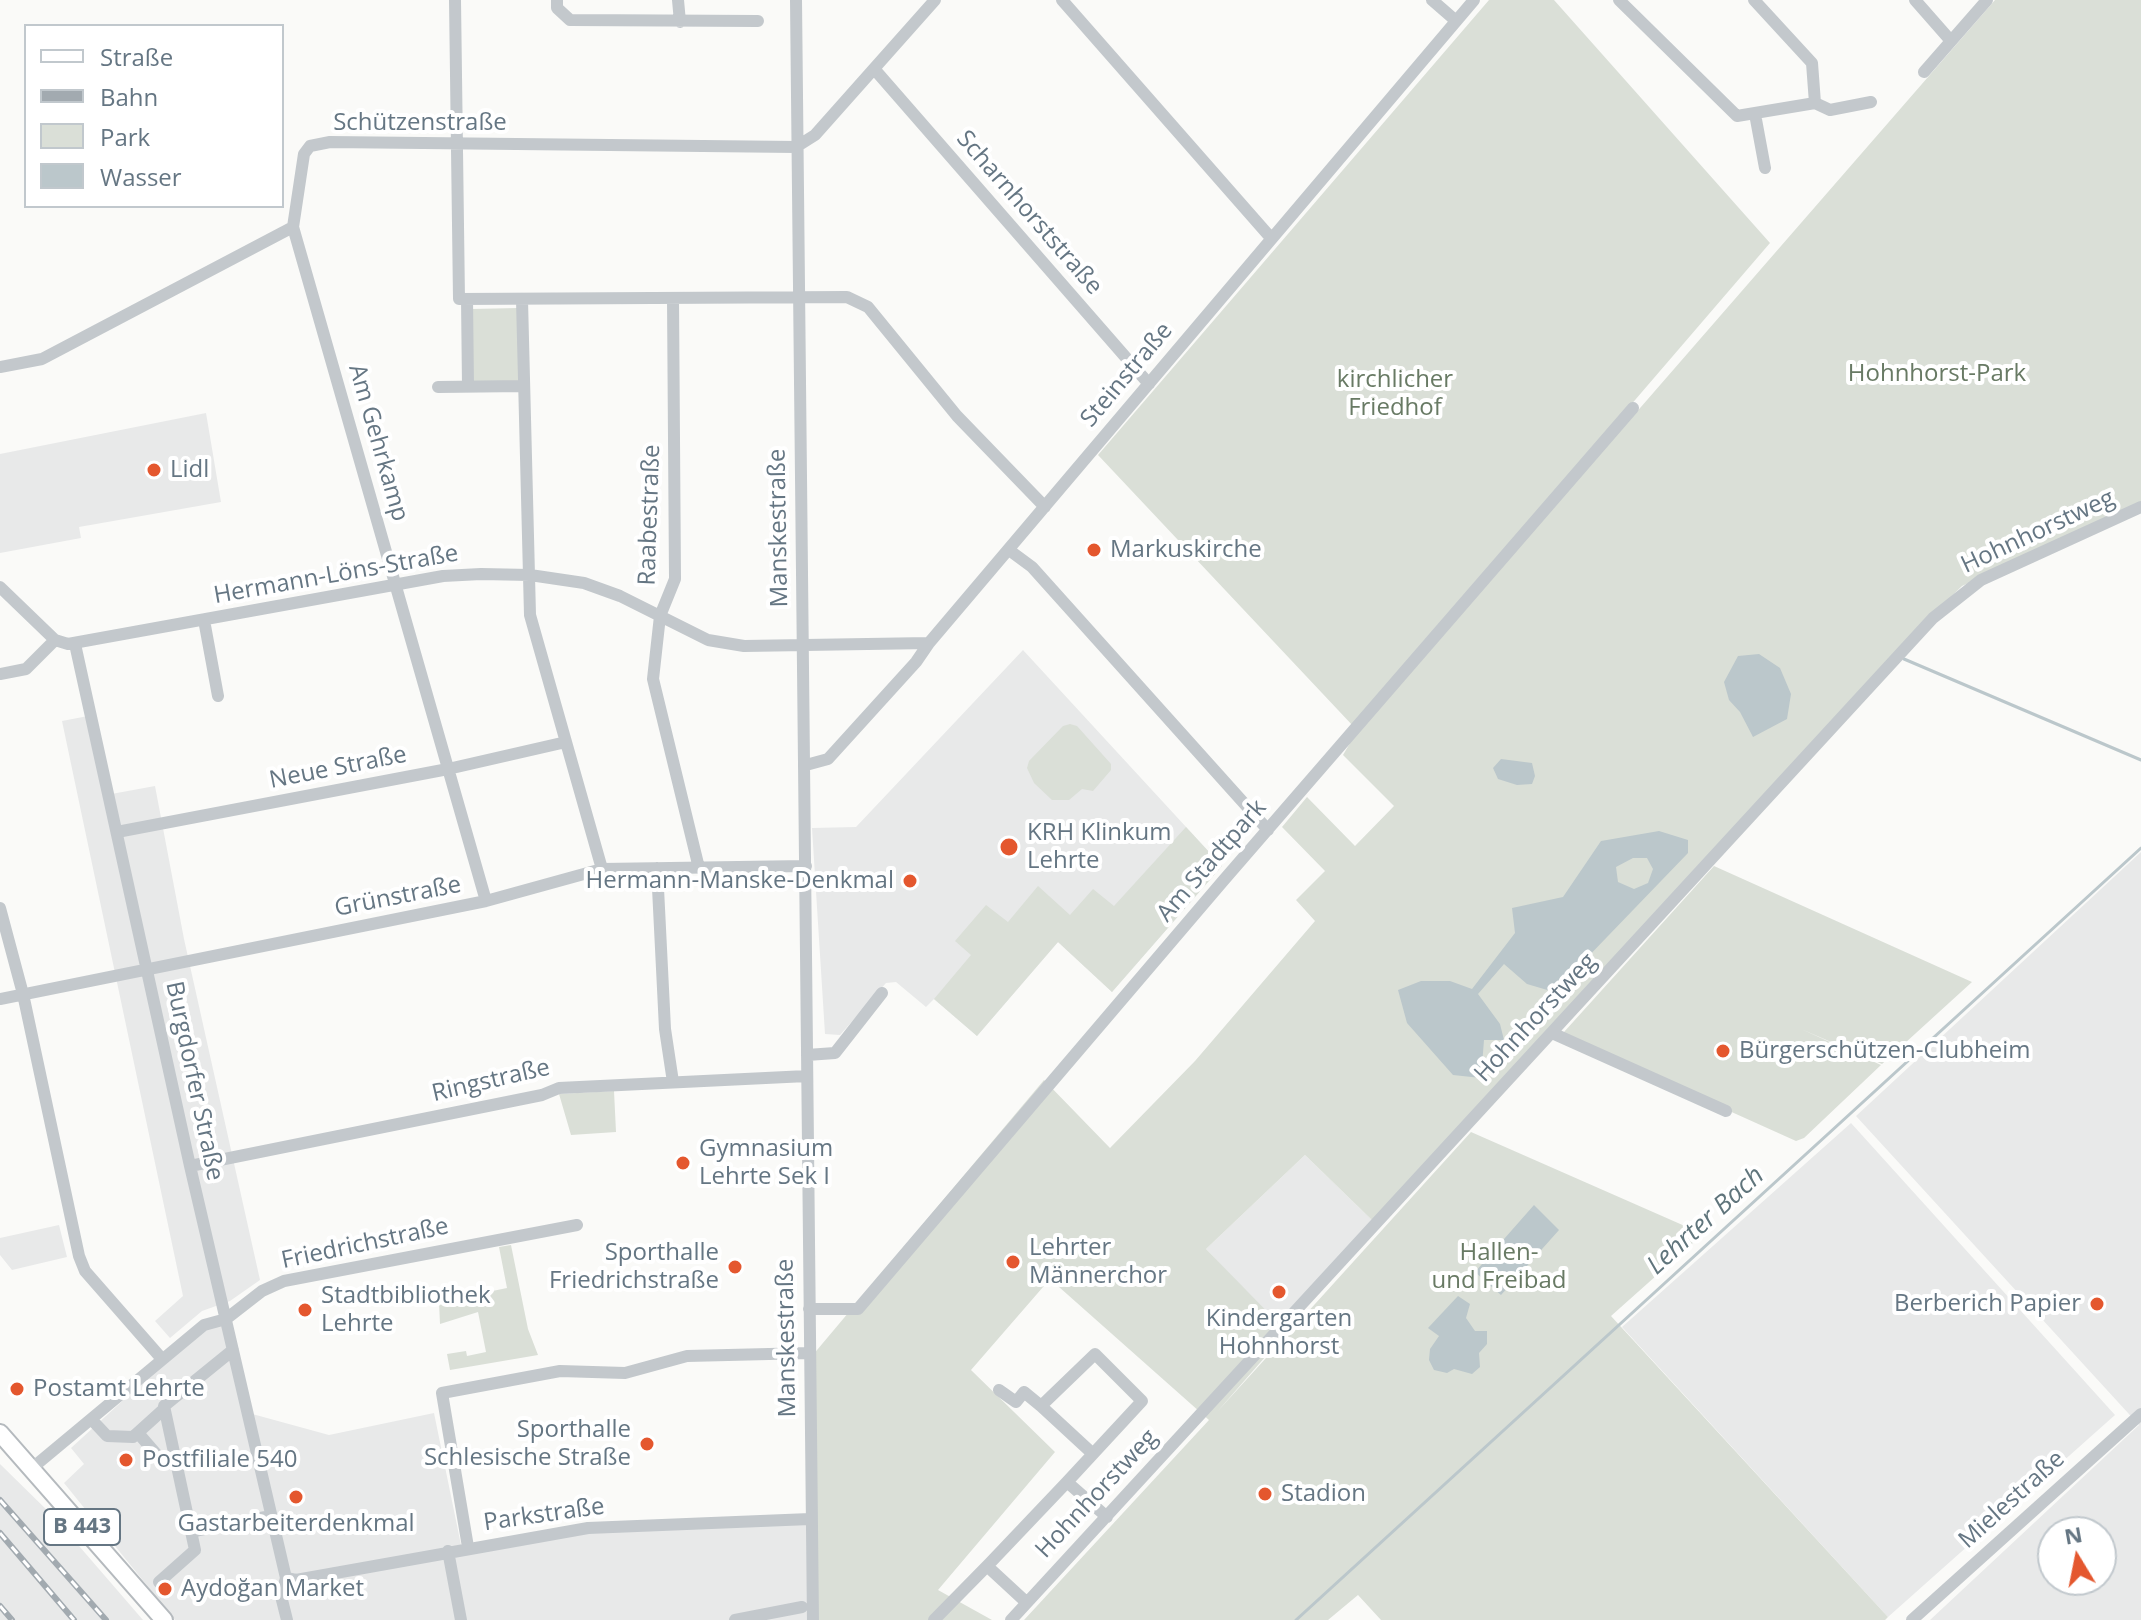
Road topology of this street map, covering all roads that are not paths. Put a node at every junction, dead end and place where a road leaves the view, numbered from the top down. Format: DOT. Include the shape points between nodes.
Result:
graph roads {
  1 [pos="455,0"];
  2 [pos="557,0"];
  3 [pos="678,0"];
  4 [pos="796,0"];
  5 [pos="935,0"];
  6 [pos="1062,0"];
  7 [pos="1432,0"];
  8 [pos="1474,0"];
  9 [pos="1619,0"];
  10 [pos="1754,0"];
  11 [pos="1915,0"];
  12 [pos="1987,0"];
  13 [pos="1455,20"];
  14 [pos="758,21"];
  15 [pos="680,22"];
  16 [pos="1951,41"];
  17 [pos="876,71"];
  18 [pos="1924,72"];
  19 [pos="1871,102"];
  20 [pos="1815,103"];
  21 [pos="1755,114"];
  22 [pos="458,145"];
  23 [pos="796,147"];
  24 [pos="1765,168"];
  25 [pos="293,227"];
  26 [pos="1271,238"];
  27 [pos="798,297"];
  28 [pos="463,299"];
  29 [pos="673,299"];
  30 [pos="522,300"];
  31 [pos="0,367"];
  32 [pos="1149,384"];
  33 [pos="468,386"];
  34 [pos="524,386"];
  35 [pos="438,387"];
  36 [pos="1633,408"];
  37 [pos="1045,507"];
  38 [pos="2141,507"];
  39 [pos="1009,550"];
  40 [pos="530,575"];
  41 [pos="395,585"];
  42 [pos="0,587"];
  43 [pos="660,616"];
  44 [pos="204,620"];
  45 [pos="55,640"];
  46 [pos="929,643"];
  47 [pos="75,644"];
  48 [pos="803,645"];
  49 [pos="0,674"];
  50 [pos="218,696"];
  51 [pos="566,742"];
  52 [pos="806,765"];
  53 [pos="448,769"];
  54 [pos="1268,830"];
  55 [pos="117,832"];
  56 [pos="806,866"];
  57 [pos="657,868"];
  58 [pos="699,868"];
  59 [pos="602,869"];
  60 [pos="486,901"];
  61 [pos="0,908"];
  62 [pos="147,969"];
  63 [pos="882,993"];
  64 [pos="23,994"];
  65 [pos="0,999"];
  66 [pos="1552,1033"];
  67 [pos="807,1055"];
  68 [pos="807,1076"];
  69 [pos="673,1082"];
  70 [pos="1726,1111"];
  71 [pos="190,1166"];
  72 [pos="577,1225"];
  73 [pos="809,1309"];
  74 [pos="226,1319"];
  75 [pos="233,1350"];
  76 [pos="810,1353"];
  77 [pos="162,1359"];
  78 [pos="999,1390"];
  79 [pos="1041,1406"];
  80 [pos="164,1409"];
  81 [pos="2141,1414"];
  82 [pos="92,1420"];
  83 [pos="0,1433"];
  84 [pos="138,1433"];
  85 [pos="1093,1454"];
  86 [pos="176,1461"];
  87 [pos="31,1469"];
  88 [pos="1067,1482"];
  89 [pos="1103,1514"];
  90 [pos="271,1516"];
  91 [pos="810,1519"];
  92 [pos="250,1520"];
  93 [pos="229,1524"];
  94 [pos="191,1532"];
  95 [pos="468,1547"];
  96 [pos="448,1551"];
  97 [pos="987,1566"];
  98 [pos="286,1578"];
  99 [pos="159,1582"];
  100 [pos="1026,1602"];
  101 [pos="802,1607"];
  102 [pos="164,1620"];
  103 [pos="287,1620"];
  104 [pos="461,1620"];
  105 [pos="735,1620"];
  106 [pos="813,1620"];
  107 [pos="934,1620"];
  108 [pos="1011,1620"];
  109 [pos="1912,1620"];
  1 -- 22 [label="street"];
  2 -- 15 [label="street" via="557,8 570,20"];
  3 -- 15 [label="street"];
  4 -- 23 [label="street, Manskestraße"];
  5 -- 17 [label="street"];
  6 -- 26 [label="street"];
  7 -- 13 [label="street"];
  8 -- 13 [label="street, Steinstraße"];
  9 -- 21 [label="street" via="1723,106 1737,116"];
  10 -- 20 [label="street" via="1812,63"];
  11 -- 16 [label="street"];
  12 -- 16 [label="street"];
  13 -- 26 [label="street, Steinstraße"];
  14 -- 15 [label="street"];
  16 -- 18 [label="street"];
  17 -- 23 [label="street" via="815,135"];
  17 -- 32 [label="street, Scharnhorststraße"];
  19 -- 20 [label="street" via="1830,110"];
  20 -- 21 [label="street"];
  21 -- 24 [label="street"];
  22 -- 23 [label="street, Schützenstraße"];
  22 -- 25 [label="street, Schützenstraße" via="310,146 304,154"];
  22 -- 28 [label="street"];
  23 -- 27 [label="street, Manskestraße"];
  25 -- 31 [label="street" via="42,359"];
  25 -- 41 [label="street, Am Gehrkamp"];
  26 -- 32 [label="street, Steinstraße"];
  27 -- 29 [label="street"];
  27 -- 37 [label="street" via="847,297 868,307 957,416"];
  27 -- 48 [label="street, Manskestraße"];
  28 -- 30 [label="street"];
  28 -- 33 [label="street"];
  29 -- 30 [label="street"];
  29 -- 43 [label="street, Raabestraße" via="675,579"];
  30 -- 34 [label="street"];
  32 -- 37 [label="street, Steinstraße"];
  33 -- 34 [label="street"];
  33 -- 35 [label="street"];
  34 -- 40 [label="street"];
  36 -- 54 [label="street, Am Stadtpark"];
  37 -- 39 [label="street, Steinstraße"];
  38 -- 66 [label="street, Hohnhorstweg" via="1957,596"];
  39 -- 46 [label="street, Steinstraße"];
  39 -- 54 [label="street" via="1032,567"];
  40 -- 41 [label="street, Hermann-Löns-Straße" via="443,576"];
  40 -- 43 [label="street, Hermann-Löns-Straße" via="584,583"];
  40 -- 51 [label="street" via="530,615"];
  41 -- 44 [label="street, Hermann-Löns-Straße"];
  41 -- 53 [label="street, Am Gehrkamp"];
  42 -- 45 [label="street"];
  43 -- 48 [label="street, Hermann-Löns-Straße" via="708,640 744,646"];
  43 -- 58 [label="street, Raabestraße" via="653,679 657,706"];
  44 -- 47 [label="street, Hermann-Löns-Straße"];
  44 -- 50 [label="street"];
  45 -- 47 [label="street"];
  45 -- 49 [label="street" via="26,669"];
  46 -- 48 [label="street, Hermann-Löns-Straße"];
  46 -- 52 [label="street, Steinstraße" via="828,759"];
  47 -- 55 [label="street, Burgdorfer Straße"];
  48 -- 52 [label="street, Manskestraße"];
  51 -- 53 [label="street, Neue Straße"];
  51 -- 59 [label="street"];
  52 -- 56 [label="street, Manskestraße"];
  53 -- 55 [label="street, Neue Straße"];
  53 -- 60 [label="street, Am Gehrkamp"];
  54 -- 73 [label="street, Am Stadtpark" via="858,1309"];
  55 -- 62 [label="street, Burgdorfer Straße"];
  56 -- 58 [label="street, Grünstraße"];
  56 -- 67 [label="street, Manskestraße"];
  57 -- 58 [label="street, Grünstraße"];
  57 -- 59 [label="street, Grünstraße"];
  57 -- 69 [label="street" via="665,1029"];
  59 -- 60 [label="street, Grünstraße"];
  60 -- 62 [label="street, Grünstraße"];
  61 -- 64 [label="street"];
  62 -- 64 [label="street, Grünstraße"];
  62 -- 71 [label="street, Burgdorfer Straße"];
  63 -- 67 [label="street" via="835,1053"];
  64 -- 65 [label="street, Grünstraße"];
  64 -- 77 [label="street" via="79,1256 85,1271"];
  66 -- 70 [label="street"];
  66 -- 89 [label="street, Hohnhorstweg"];
  67 -- 68 [label="street, Manskestraße"];
  68 -- 69 [label="street, Ringstraße"];
  68 -- 73 [label="street, Manskestraße"];
  69 -- 71 [label="street, Ringstraße" via="559,1088"];
  71 -- 74 [label="street, Burgdorfer Straße"];
  72 -- 74 [label="street, Friedrichstraße" via="284,1281"];
  73 -- 76 [label="street, Manskestraße"];
  74 -- 75 [label="street, Burgdorfer Straße"];
  74 -- 77 [label="street, Friedrichstraße" via="204,1325"];
  75 -- 80 [label="street"];
  75 -- 90 [label="street, Burgdorfer Straße"];
  76 -- 91 [label="street, Manskestraße"];
  76 -- 95 [label="street" via="687,1356 625,1373 560,1371 442,1393"];
  77 -- 82 [label="street, Friedrichstraße"];
  78 -- 79 [label="street" via="1016,1402 1024,1392"];
  79 -- 85 [label="street"];
  79 -- 85 [label="street" via="1095,1354 1142,1401"];
  80 -- 84 [label="street"];
  80 -- 86 [label="street"];
  81 -- 109 [label="street, Mielestraße"];
  82 -- 84 [label="street" via="107,1436"];
  82 -- 87 [label="street, Friedrichstraße"];
  83 -- 87 [label="main road, B 443"];
  84 -- 86 [label="street" via="164,1463"];
  85 -- 88 [label="street"];
  86 -- 94 [label="street"];
  87 -- 102 [label="main road, B 443"];
  88 -- 89 [label="street"];
  88 -- 97 [label="street"];
  89 -- 100 [label="street, Hohnhorstweg"];
  90 -- 92 [label="street"];
  90 -- 98 [label="street, Burgdorfer Straße"];
  91 -- 95 [label="street, Parkstraße" via="588,1528"];
  91 -- 106 [label="street, Manskestraße"];
  93 -- 94 [label="street"];
  94 -- 99 [label="street" via="195,1550"];
  95 -- 96 [label="street, Parkstraße"];
  96 -- 98 [label="street, Parkstraße"];
  96 -- 104 [label="street"];
  97 -- 100 [label="street"];
  97 -- 107 [label="street"];
  98 -- 103 [label="street, Burgdorfer Straße" via="281,1596"];
  100 -- 108 [label="street, Hohnhorstweg"];
  101 -- 105 [label="street"];
}
